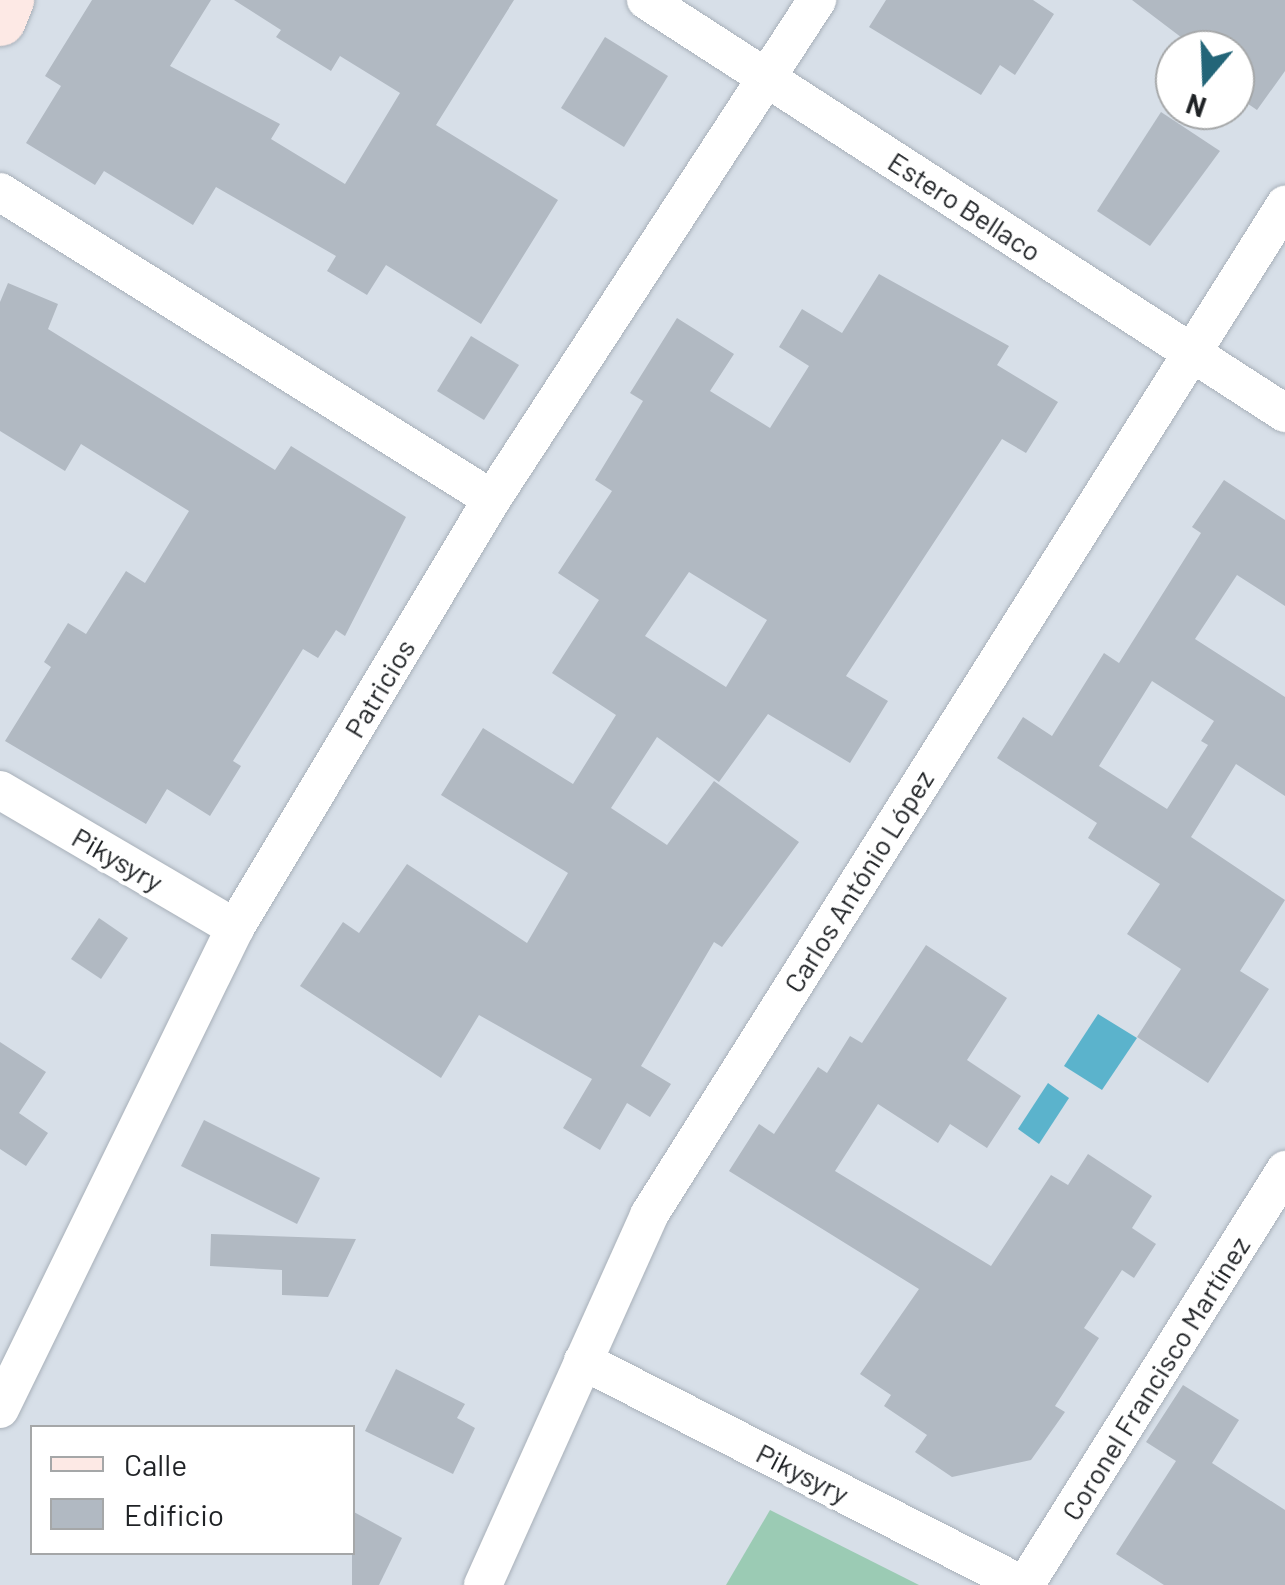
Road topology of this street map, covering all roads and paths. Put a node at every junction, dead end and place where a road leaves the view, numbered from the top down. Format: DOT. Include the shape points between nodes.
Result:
graph roads {
  1 [pos="8,0"];
  2 [pos="646,0"];
  3 [pos="817,0"];
  4 [pos="0,20"];
  5 [pos="768,78"];
  6 [pos="0,192"];
  7 [pos="1285,205"];
  8 [pos="1190,352"];
  9 [pos="1285,413"];
  10 [pos="492,499"];
  11 [pos="0,790"];
  12 [pos="235,928"];
  13 [pos="1285,1170"];
  14 [pos="583,1361"];
  15 [pos="0,1409"];
  16 [pos="482,1585"];
  17 [pos="1024,1585"];
  1 -- 4 [label="street"];
  2 -- 5 [label="street, Estero Bellaco"];
  3 -- 5 [label="street, Patricios"];
  5 -- 8 [label="street, Estero Bellaco"];
  5 -- 10 [label="street, Patricios"];
  6 -- 10 [label="street"];
  7 -- 8 [label="street, Carlos António López"];
  8 -- 9 [label="street, Estero Bellaco"];
  8 -- 14 [label="street, Carlos António López" via="648,1215"];
  10 -- 12 [label="street, Patricios"];
  11 -- 12 [label="street, Pikysyry"];
  12 -- 15 [label="street, Patricios"];
  13 -- 17 [label="street, Coronel Francisco Martínez"];
  14 -- 16 [label="street, Carlos António López"];
  14 -- 17 [label="street, Pikysyry"];
}
